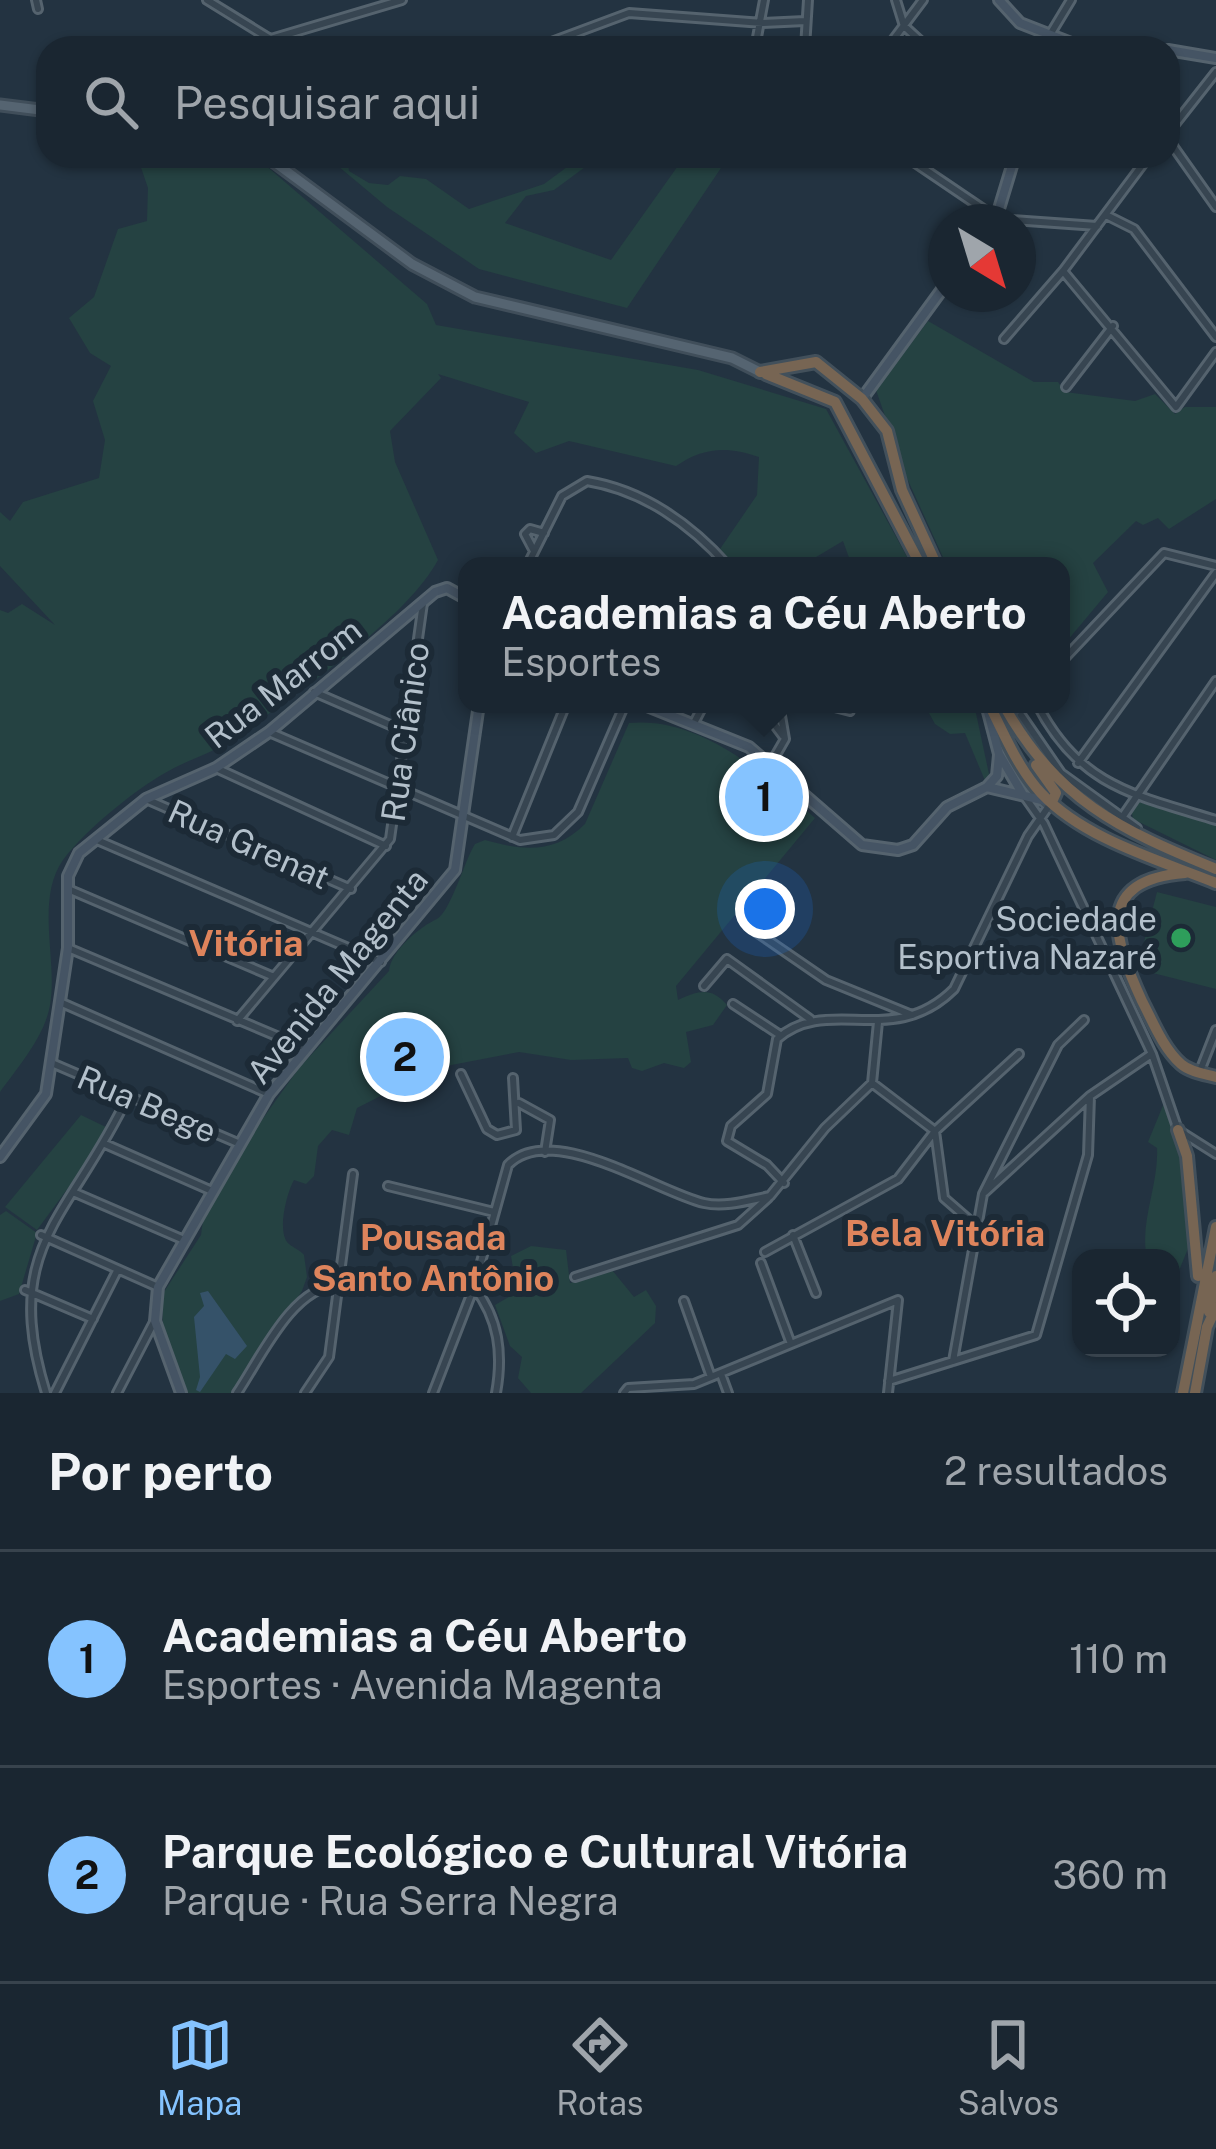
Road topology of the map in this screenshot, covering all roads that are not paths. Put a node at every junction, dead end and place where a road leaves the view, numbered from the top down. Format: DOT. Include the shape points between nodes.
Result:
graph roads {
  1 [pos="207,0"];
  2 [pos="402,0"];
  3 [pos="764,0"];
  4 [pos="808,0"];
  5 [pos="896,0"];
  6 [pos="923,0"];
  7 [pos="999,0"];
  8 [pos="1071,0"];
  9 [pos="805,21"];
  10 [pos="763,23"];
  11 [pos="904,26"];
  12 [pos="266,36"];
  13 [pos="281,36"];
  14 [pos="567,36"];
  15 [pos="759,36"];
  16 [pos="805,36"];
  17 [pos="896,36"];
  18 [pos="915,36"];
  19 [pos="1038,36"];
  20 [pos="1053,36"];
  21 [pos="1180,52"];
  22 [pos="1216,58"];
  23 [pos="1216,72"];
  24 [pos="0,105"];
  25 [pos="36,110"];
  26 [pos="1180,120"];
  27 [pos="1180,154"];
  28 [pos="282,168"];
  29 [pos="921,168"];
  30 [pos="1011,168"];
  31 [pos="1140,168"];
  32 [pos="973,204"];
  33 [pos="1001,204"];
  34 [pos="1216,207"];
  35 [pos="1106,215"];
  36 [pos="1036,222"];
  37 [pos="1097,226"];
  38 [pos="1063,271"];
  39 [pos="928,309"];
  40 [pos="1113,326"];
  41 [pos="1216,337"];
  42 [pos="1004,339"];
  43 [pos="1216,352"];
  44 [pos="829,369"];
  45 [pos="760,372"];
  46 [pos="1066,387"];
  47 [pos="817,391"];
  48 [pos="862,399"];
  49 [pos="708,531"];
  50 [pos="544,533"];
  51 [pos="709,544"];
  52 [pos="534,551"];
  53 [pos="531,557"];
  54 [pos="720,557"];
  55 [pos="916,557"];
  56 [pos="934,557"];
  57 [pos="1216,570"];
  58 [pos="458,594"];
  59 [pos="422,603"];
  60 [pos="1070,652"];
  61 [pos="1216,682"];
  62 [pos="314,692"];
  63 [pos="478,713"];
  64 [pos="562,713"];
  65 [pos="621,713"];
  66 [pos="667,713"];
  67 [pos="699,713"];
  68 [pos="767,713"];
  69 [pos="781,713"];
  70 [pos="989,713"];
  71 [pos="992,713"];
  72 [pos="1010,713"];
  73 [pos="1023,713"];
  74 [pos="1043,713"];
  75 [pos="694,723"];
  76 [pos="1018,724"];
  77 [pos="404,731"];
  78 [pos="269,732"];
  79 [pos="785,739"];
  80 [pos="999,754"];
  81 [pos="1078,763"];
  82 [pos="770,765"];
  83 [pos="217,768"];
  84 [pos="397,788"];
  85 [pos="987,788"];
  86 [pos="1023,794"];
  87 [pos="1136,796"];
  88 [pos="146,800"];
  89 [pos="1052,802"];
  90 [pos="1065,812"];
  91 [pos="463,815"];
  92 [pos="1045,819"];
  93 [pos="1121,819"];
  94 [pos="1216,820"];
  95 [pos="512,837"];
  96 [pos="96,839"];
  97 [pos="386,845"];
  98 [pos="1167,849"];
  99 [pos="1216,869"];
  100 [pos="1191,873"];
  101 [pos="1216,883"];
  102 [pos="68,889"];
  103 [pos="351,889"];
  104 [pos="994,907"];
  105 [pos="1007,912"];
  106 [pos="748,926"];
  107 [pos="314,931"];
  108 [pos="68,948"];
  109 [pos="380,962"];
  110 [pos="275,977"];
  111 [pos="704,986"];
  112 [pos="62,1003"];
  113 [pos="733,1004"];
  114 [pos="916,1016"];
  115 [pos="1084,1020"];
  116 [pos="237,1021"];
  117 [pos="813,1021"];
  118 [pos="878,1022"];
  119 [pos="1216,1030"];
  120 [pos="780,1035"];
  121 [pos="305,1048"];
  122 [pos="1018,1054"];
  123 [pos="1152,1054"];
  124 [pos="54,1064"];
  125 [pos="1200,1072"];
  126 [pos="461,1074"];
  127 [pos="1216,1077"];
  128 [pos="513,1078"];
  129 [pos="872,1083"];
  130 [pos="268,1094"];
  131 [pos="128,1096"];
  132 [pos="1090,1096"];
  133 [pos="518,1102"];
  134 [pos="1178,1130"];
  135 [pos="935,1131"];
  136 [pos="105,1144"];
  137 [pos="240,1144"];
  138 [pos="545,1152"];
  139 [pos="1216,1154"];
  140 [pos="0,1157"];
  141 [pos="353,1174"];
  142 [pos="784,1183"];
  143 [pos="388,1186"];
  144 [pos="212,1191"];
  145 [pos="73,1192"];
  146 [pos="982,1194"];
  147 [pos="770,1196"];
  148 [pos="494,1212"];
  149 [pos="976,1225"];
  150 [pos="1216,1227"];
  151 [pos="41,1235"];
  152 [pos="793,1235"];
  153 [pos="184,1240"];
  154 [pos="765,1252"];
  155 [pos="761,1263"];
  156 [pos="117,1271"];
  157 [pos="1216,1276"];
  158 [pos="575,1277"];
  159 [pos="337,1286"];
  160 [pos="158,1287"];
  161 [pos="474,1287"];
  162 [pos="25,1290"];
  163 [pos="1199,1291"];
  164 [pos="816,1293"];
  165 [pos="684,1301"];
  166 [pos="1216,1308"];
  167 [pos="93,1319"];
  168 [pos="155,1321"];
  169 [pos="1207,1327"];
  170 [pos="791,1344"];
  171 [pos="952,1361"];
  172 [pos="721,1373"];
  173 [pos="711,1377"];
  174 [pos="889,1382"];
  175 [pos="51,1393"];
  176 [pos="117,1393"];
  177 [pos="181,1393"];
  178 [pos="237,1393"];
  179 [pos="305,1393"];
  180 [pos="433,1393"];
  181 [pos="496,1393"];
  182 [pos="624,1393"];
  183 [pos="728,1393"];
  184 [pos="888,1393"];
  185 [pos="1183,1393"];
  186 [pos="1195,1393"];
  1 -- 12 [label="street"];
  2 -- 13 [label="street"];
  3 -- 10 [label="street"];
  4 -- 9 [label="street"];
  5 -- 11 [label="street"];
  6 -- 11 [label="street"];
  7 -- 19 [label="street"];
  8 -- 20 [label="street"];
  9 -- 10 [label="street"];
  9 -- 16 [label="street"];
  10 -- 14 [label="street" via="629,13"];
  10 -- 15 [label="street"];
  11 -- 17 [label="street"];
  11 -- 18 [label="street"];
  21 -- 22 [label="street"];
  23 -- 26 [label="street"];
  24 -- 25 [label="main road"];
  27 -- 34 [label="street"];
  28 -- 45 [label="main road" via="412,264 475,297 732,358"];
  29 -- 32 [label="street"];
  30 -- 33 [label="street"];
  31 -- 35 [label="street"];
  35 -- 37 [label="street"];
  35 -- 41 [label="street" via="1134,229"];
  36 -- 37 [label="street"];
  37 -- 38 [label="street"];
  38 -- 40 [label="street"];
  38 -- 42 [label="street"];
  39 -- 48 [label="street"];
  40 -- 43 [label="street" via="1176,407"];
  40 -- 46 [label="street"];
  44 -- 45 [label="highway" via="807,360"];
  44 -- 47 [label="highway" via="816,380"];
  44 -- 48 [label="highway"];
  45 -- 47 [label="highway"];
  47 -- 55 [label="highway" via="844,414"];
  48 -- 56 [label="highway" via="887,431 902,490"];
  49 -- 51 [label="street"];
  50 -- 51 [label="street" via="562,496 587,481 632,493"];
  50 -- 52 [label="street"];
  50 -- 52 [label="street" via="525,534"];
  51 -- 54 [label="street"];
  52 -- 53 [label="street"];
  57 -- 60 [label="street" via="1164,553"];
  57 -- 81 [label="street"];
  58 -- 59 [label="street" via="447,587"];
  59 -- 62 [label="street, Rua Marrom"];
  59 -- 77 [label="street, Rua Ciânico"];
  61 -- 87 [label="street"];
  62 -- 77 [label="street"];
  62 -- 78 [label="street, Rua Marrom"];
  63 -- 91 [label="street, Avenida Magenta"];
  64 -- 95 [label="street"];
  65 -- 95 [label="street" via="578,812 554,835"];
  66 -- 75 [label="street"];
  67 -- 75 [label="street"];
  68 -- 79 [label="street"];
  69 -- 79 [label="street"];
  70 -- 80 [label="street"];
  71 -- 89 [label="highway"];
  72 -- 76 [label="highway"];
  73 -- 76 [label="street"];
  74 -- 81 [label="street"];
  75 -- 82 [label="street"];
  76 -- 89 [label="highway" via="1056,792"];
  76 -- 93 [label="street" via="1061,773"];
  76 -- 98 [label="highway" via="1081,803"];
  77 -- 84 [label="street, Rua Ciânico"];
  78 -- 83 [label="street, Rua Marrom"];
  78 -- 84 [label="street"];
  79 -- 82 [label="street"];
  80 -- 85 [label="street"];
  80 -- 86 [label="street"];
  81 -- 87 [label="street"];
  82 -- 85 [label="street" via="862,845 880,850 913,845 946,807"];
  83 -- 88 [label="street, Rua Marrom"];
  83 -- 97 [label="street"];
  84 -- 91 [label="street"];
  84 -- 97 [label="street, Rua Ciânico"];
  85 -- 86 [label="street"];
  86 -- 89 [label="street"];
  86 -- 92 [label="street"];
  87 -- 93 [label="street"];
  87 -- 94 [label="street"];
  88 -- 96 [label="street, Rua Marrom"];
  88 -- 103 [label="street, Rua Grenat"];
  89 -- 90 [label="highway"];
  89 -- 92 [label="street"];
  90 -- 92 [label="highway"];
  90 -- 100 [label="highway"];
  91 -- 95 [label="street"];
  91 -- 109 [label="street, Avenida Magenta" via="454,870"];
  92 -- 104 [label="street"];
  92 -- 123 [label="street"];
  93 -- 98 [label="street"];
  96 -- 102 [label="street, Rua Marrom" via="72,864"];
  96 -- 107 [label="street"];
  97 -- 103 [label="street, Rua Ciânico"];
  98 -- 99 [label="highway"];
  100 -- 101 [label="highway"];
  100 -- 125 [label="highway" via="1167,874 1132,891 1115,932 1166,1046"];
  102 -- 108 [label="street, Rua Marrom"];
  102 -- 110 [label="street"];
  103 -- 107 [label="street, Rua Ciânico"];
  104 -- 105 [label="street"];
  104 -- 114 [label="street" via="954,989"];
  106 -- 114 [label="street" via="826,980"];
  107 -- 109 [label="street"];
  107 -- 110 [label="street, Rua Ciânico"];
  108 -- 112 [label="street, Rua Marrom"];
  108 -- 116 [label="street"];
  109 -- 121 [label="street, Avenida Magenta"];
  110 -- 116 [label="street, Rua Ciânico"];
  111 -- 117 [label="street" via="727,959"];
  112 -- 124 [label="street, Rua Marrom"];
  112 -- 130 [label="street"];
  113 -- 120 [label="street"];
  114 -- 118 [label="street"];
  115 -- 146 [label="street" via="1058,1046"];
  116 -- 121 [label="street"];
  117 -- 118 [label="street"];
  117 -- 120 [label="street"];
  118 -- 129 [label="street"];
  119 -- 125 [label="street"];
  120 -- 142 [label="street" via="766,1094 731,1126 727,1141"];
  121 -- 130 [label="street, Avenida Magenta"];
  122 -- 135 [label="street"];
  123 -- 132 [label="street"];
  123 -- 134 [label="street"];
  124 -- 131 [label="street, Rua Bege"];
  124 -- 140 [label="street, Rua Marrom" via="46,1094"];
  125 -- 127 [label="highway"];
  126 -- 133 [label="street" via="490,1132 516,1130"];
  128 -- 133 [label="street"];
  129 -- 135 [label="street"];
  129 -- 142 [label="street"];
  130 -- 137 [label="street, Avenida Magenta"];
  131 -- 136 [label="street"];
  131 -- 137 [label="street, Rua Bege"];
  132 -- 146 [label="street"];
  132 -- 171 [label="street" via="1088,1155 1036,1335"];
  133 -- 138 [label="street" via="550,1120"];
  134 -- 139 [label="street"];
  134 -- 163 [label="highway"];
  135 -- 149 [label="street" via="944,1198"];
  135 -- 152 [label="street" via="898,1178"];
  136 -- 144 [label="street"];
  136 -- 145 [label="street"];
  137 -- 144 [label="street, Avenida Magenta"];
  138 -- 147 [label="street" via="604,1161 706,1204"];
  138 -- 148 [label="street" via="525,1151 508,1165"];
  141 -- 159 [label="street"];
  142 -- 147 [label="street"];
  143 -- 148 [label="street"];
  144 -- 153 [label="street, Avenida Magenta"];
  145 -- 151 [label="street"];
  145 -- 153 [label="street"];
  146 -- 149 [label="street"];
  147 -- 158 [label="street" via="738,1225"];
  148 -- 161 [label="street"];
  149 -- 171 [label="street"];
  150 -- 163 [label="highway"];
  151 -- 156 [label="street"];
  151 -- 162 [label="street"];
  152 -- 154 [label="street"];
  152 -- 164 [label="street"];
  153 -- 160 [label="street, Avenida Magenta"];
  155 -- 170 [label="street"];
  156 -- 160 [label="street"];
  156 -- 167 [label="street"];
  157 -- 169 [label="highway"];
  159 -- 178 [label="street" via="307,1297"];
  159 -- 179 [label="street" via="329,1357"];
  160 -- 168 [label="street, Avenida Magenta"];
  161 -- 180 [label="street"];
  161 -- 181 [label="street" via="499,1343"];
  162 -- 167 [label="street"];
  162 -- 175 [label="street" via="25,1338"];
  163 -- 185 [label="highway"];
  165 -- 173 [label="street"];
  166 -- 169 [label="highway"];
  167 -- 175 [label="street"];
  168 -- 176 [label="street"];
  168 -- 177 [label="street, Avenida Magenta"];
  169 -- 186 [label="highway"];
  170 -- 172 [label="street"];
  170 -- 174 [label="street" via="898,1300"];
  171 -- 174 [label="street"];
  172 -- 173 [label="street"];
  172 -- 183 [label="street"];
  173 -- 182 [label="street"];
  174 -- 184 [label="street"];
}
